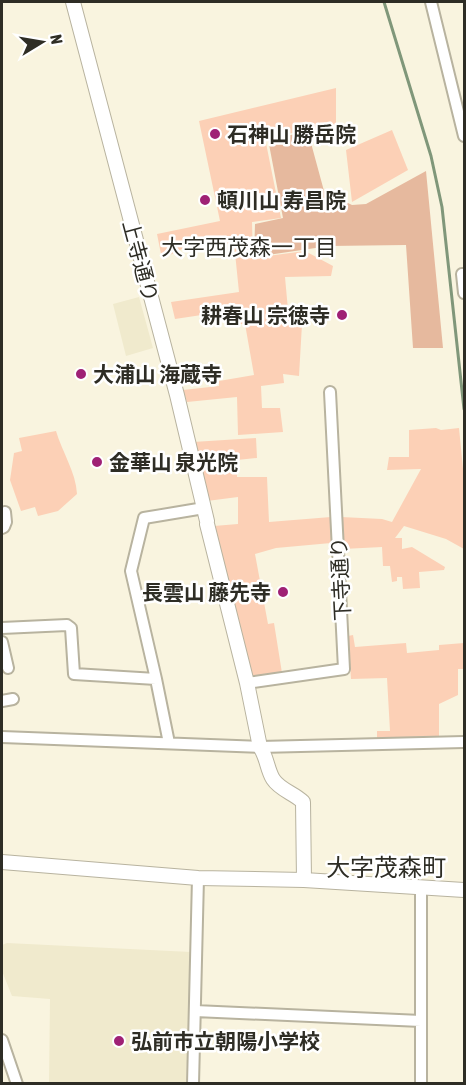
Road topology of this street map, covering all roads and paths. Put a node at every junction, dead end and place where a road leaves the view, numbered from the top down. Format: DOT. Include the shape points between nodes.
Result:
graph roads {
  1 [pos="73,2"];
  2 [pos="431,2"];
  3 [pos="461,110"];
  4 [pos="465,136"];
  5 [pos="465,274"];
  6 [pos="465,293"];
  7 [pos="330,392"];
  8 [pos="5,512"];
  9 [pos="206,518"];
  10 [pos="2,528"];
  11 [pos="2,628"];
  12 [pos="2,642"];
  13 [pos="8,668"];
  14 [pos="156,679"];
  15 [pos="247,683"];
  16 [pos="13,699"];
  17 [pos="2,701"];
  18 [pos="2,737"];
  19 [pos="465,742"];
  20 [pos="169,743"];
  21 [pos="261,747"];
  22 [pos="2,862"];
  23 [pos="198,878"];
  24 [pos="304,880"];
  25 [pos="421,888"];
  26 [pos="465,890"];
  27 [pos="195,1011"];
  28 [pos="421,1021"];
  29 [pos="2,1040"];
  30 [pos="17,1083"];
  31 [pos="193,1083"];
  32 [pos="421,1083"];
  1 -- 9 [label="street, 上寺通り"];
  2 -- 3 [label="street"];
  3 -- 4 [label="street"];
  5 -- 6 [label="street"];
  7 -- 15 [label="street, 下寺通り" via="344,669"];
  8 -- 10 [label="street"];
  9 -- 14 [label="street" via="144,518 131,571"];
  9 -- 15 [label="street, 上寺通り"];
  11 -- 14 [label="street" via="67,625 71,628 74,674"];
  12 -- 13 [label="street"];
  14 -- 20 [label="street"];
  15 -- 21 [label="street, 上寺通り"];
  16 -- 17 [label="street"];
  18 -- 20 [label="street"];
  19 -- 21 [label="street"];
  20 -- 21 [label="street"];
  21 -- 24 [label="street, 上寺通り" via="273,779 303,802"];
  22 -- 23 [label="street"];
  23 -- 24 [label="street"];
  23 -- 27 [label="street"];
  24 -- 25 [label="street"];
  25 -- 26 [label="street"];
  25 -- 28 [label="street"];
  27 -- 28 [label="street"];
  27 -- 31 [label="street"];
  28 -- 32 [label="street"];
  29 -- 30 [label="street"];
}
